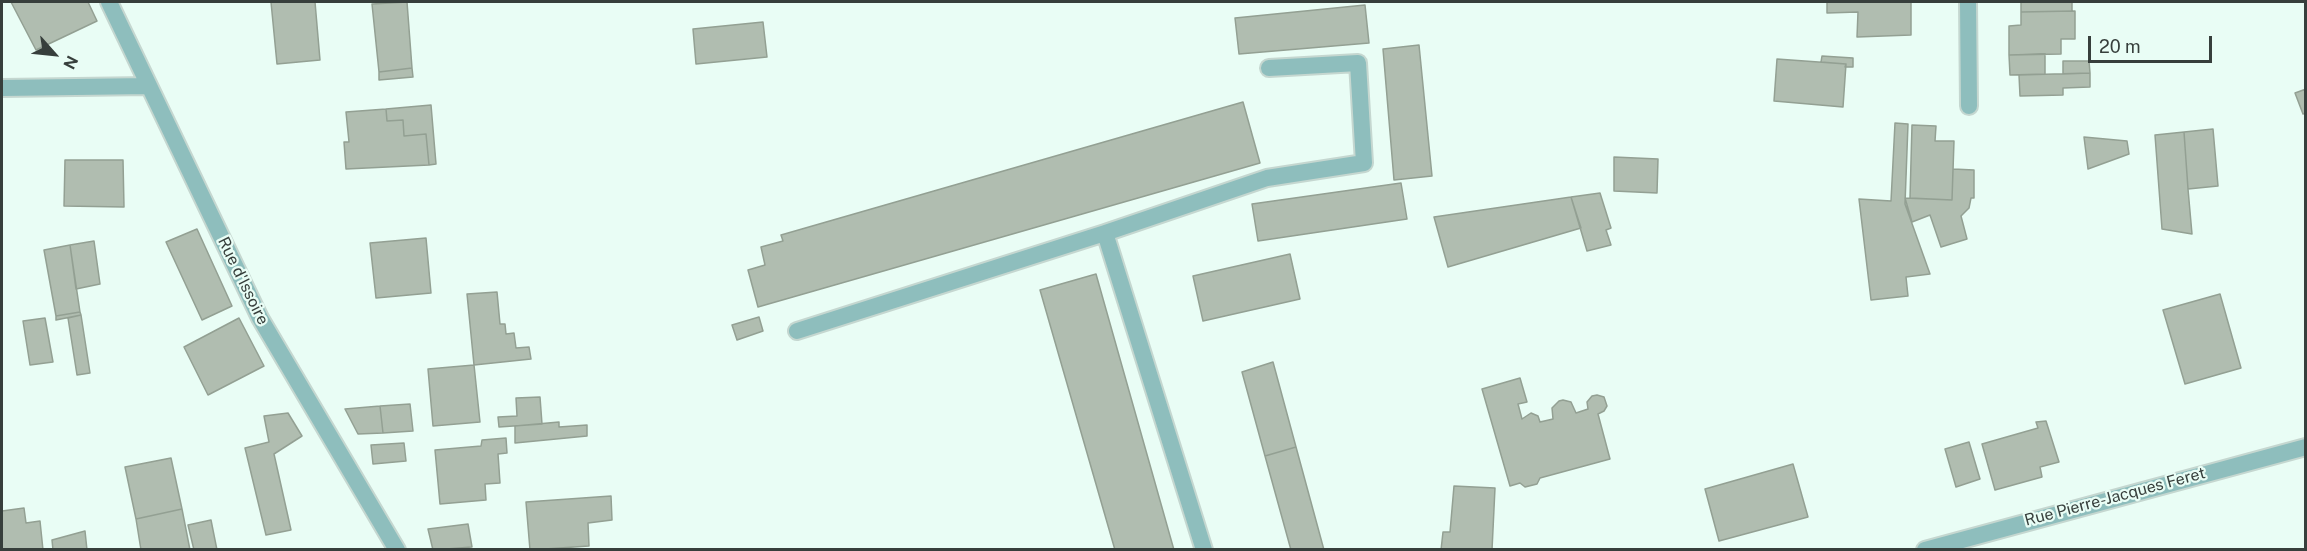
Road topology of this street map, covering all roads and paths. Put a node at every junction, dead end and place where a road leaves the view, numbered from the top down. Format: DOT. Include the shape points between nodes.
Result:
graph roads {
  1 [pos="109,2"];
  2 [pos="1968,2"];
  3 [pos="1269,68"];
  4 [pos="149,86"];
  5 [pos="2,88"];
  6 [pos="1970,106"];
  7 [pos="1105,233"];
  8 [pos="797,331"];
  9 [pos="2306,447"];
  10 [pos="1979,541"];
  11 [pos="397,549"];
  12 [pos="1204,549"];
  13 [pos="1925,549"];
  1 -- 4 [label="street, Rue d'Issoire"];
  2 -- 6 [label="street"];
  3 -- 7 [label="street" via="1358,63 1364,163 1267,178"];
  4 -- 5 [label="street"];
  4 -- 11 [label="street, Rue d'Issoire" via="260,318"];
  7 -- 8 [label="street"];
  7 -- 12 [label="street"];
  9 -- 10 [label="street, Rue Pierre-Jacques Feret"];
  10 -- 13 [label="street, Rue Pierre-Jacques Feret"];
}
